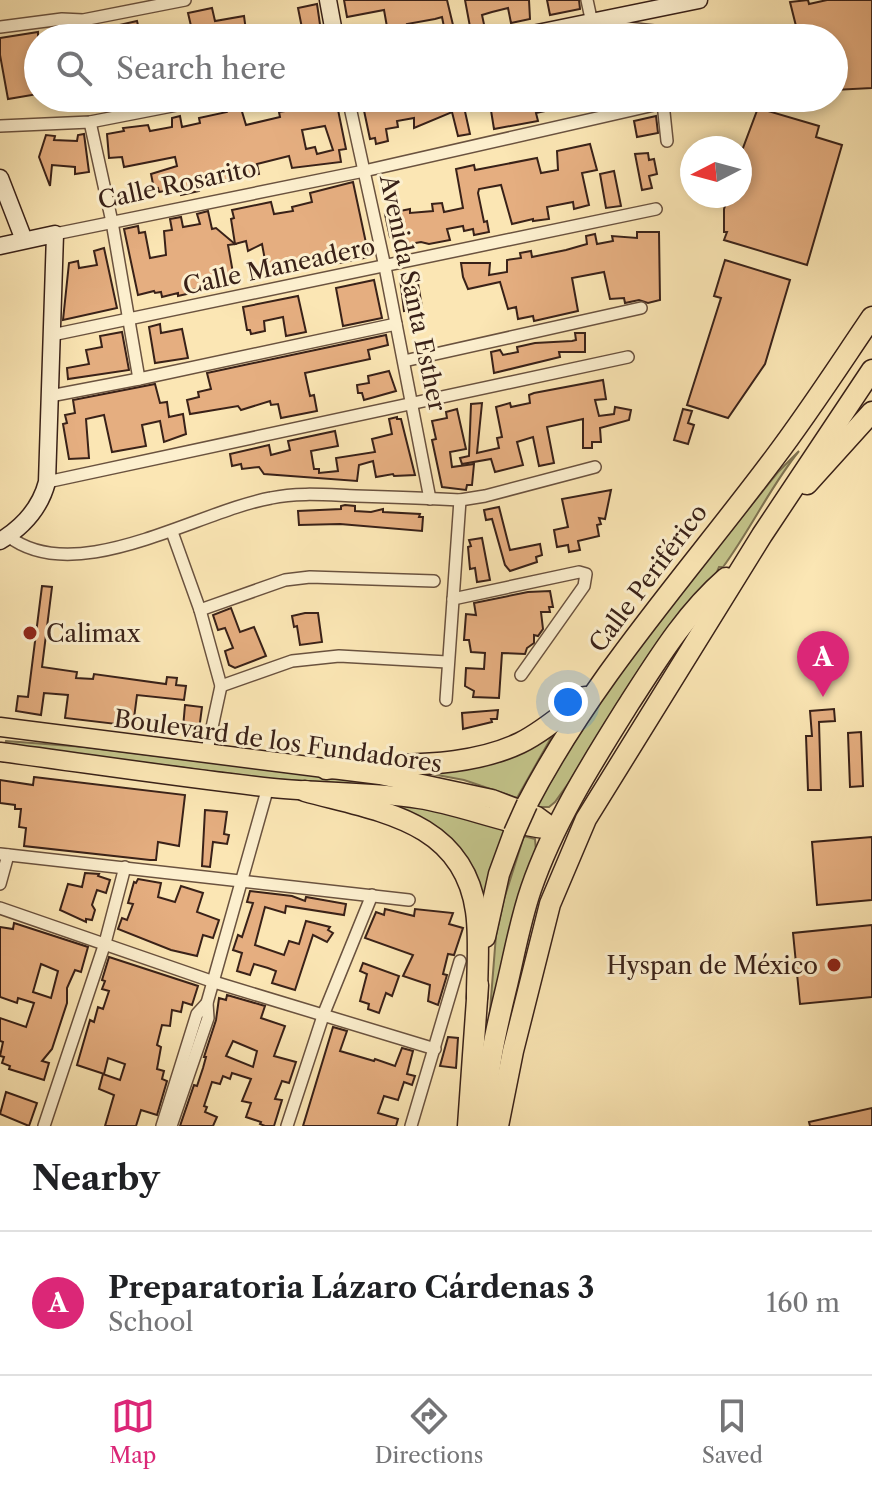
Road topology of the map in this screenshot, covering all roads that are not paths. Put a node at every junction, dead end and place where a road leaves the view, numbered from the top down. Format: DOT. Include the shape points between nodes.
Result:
graph roads {
  1 [pos="185,0"];
  2 [pos="328,0"];
  3 [pos="587,0"];
  4 [pos="699,0"];
  5 [pos="596,22"];
  6 [pos="332,24"];
  7 [pos="586,24"];
  8 [pos="605,24"];
  9 [pos="0,27"];
  10 [pos="141,112"];
  11 [pos="351,112"];
  12 [pos="626,112"];
  13 [pos="664,112"];
  14 [pos="90,122"];
  15 [pos="0,126"];
  16 [pos="667,141"];
  17 [pos="364,171"];
  18 [pos="0,178"];
  19 [pos="656,209"];
  20 [pos="112,222"];
  21 [pos="55,234"];
  22 [pos="24,240"];
  23 [pos="0,246"];
  24 [pos="385,267"];
  25 [pos="641,308"];
  26 [pos="872,317"];
  27 [pos="129,319"];
  28 [pos="396,324"];
  29 [pos="52,335"];
  30 [pos="628,357"];
  31 [pos="404,361"];
  32 [pos="872,370"];
  33 [pos="139,379"];
  34 [pos="50,396"];
  35 [pos="412,405"];
  36 [pos="872,412"];
  37 [pos="595,467"];
  38 [pos="47,482"];
  39 [pos="430,499"];
  40 [pos="460,500"];
  41 [pos="172,532"];
  42 [pos="762,535"];
  43 [pos="4,539"];
  44 [pos="745,562"];
  45 [pos="434,581"];
  46 [pos="453,599"];
  47 [pos="200,610"];
  48 [pos="447,662"];
  49 [pos="521,675"];
  50 [pos="601,684"];
  51 [pos="221,686"];
  52 [pos="446,700"];
  53 [pos="0,727"];
  54 [pos="0,752"];
  55 [pos="206,755"];
  56 [pos="326,769"];
  57 [pos="268,787"];
  58 [pos="305,791"];
  59 [pos="556,830"];
  60 [pos="4,854"];
  61 [pos="125,867"];
  62 [pos="242,881"];
  63 [pos="0,884"];
  64 [pos="372,895"];
  65 [pos="409,900"];
  66 [pos="0,908"];
  67 [pos="105,943"];
  68 [pos="460,961"];
  69 [pos="214,982"];
  70 [pos="477,997"];
  71 [pos="207,1003"];
  72 [pos="324,1013"];
  73 [pos="435,1049"];
  74 [pos="44,1126"];
  75 [pos="162,1126"];
  76 [pos="171,1126"];
  77 [pos="287,1126"];
  78 [pos="411,1126"];
  79 [pos="468,1126"];
  80 [pos="485,1126"];
  81 [pos="498,1126"];
  1 -- 9 [label="street" via="83,20"];
  2 -- 6 [label="street"];
  3 -- 5 [label="street"];
  4 -- 5 [label="street"];
  5 -- 7 [label="street"];
  5 -- 8 [label="street"];
  10 -- 14 [label="street"];
  11 -- 17 [label="street, Avenida Santa Esther"];
  12 -- 17 [label="street, Calle Rosarito"];
  13 -- 16 [label="street, Calle Rosarito"];
  14 -- 15 [label="street"];
  14 -- 20 [label="street"];
  17 -- 20 [label="street, Calle Rosarito"];
  17 -- 24 [label="street, Avenida Santa Esther"];
  18 -- 22 [label="street"];
  19 -- 24 [label="street, Calle Maneadero"];
  20 -- 21 [label="street, Calle Rosarito"];
  20 -- 27 [label="street"];
  21 -- 22 [label="street, Calle Rosarito"];
  21 -- 29 [label="street"];
  22 -- 23 [label="street, Calle Rosarito"];
  24 -- 27 [label="street, Calle Maneadero"];
  24 -- 28 [label="street, Avenida Santa Esther"];
  25 -- 31 [label="street"];
  26 -- 50 [label="highway, Calle Periférico" via="776,457"];
  27 -- 29 [label="street, Calle Maneadero"];
  27 -- 33 [label="street"];
  28 -- 31 [label="street, Avenida Santa Esther"];
  28 -- 33 [label="street"];
  29 -- 34 [label="street"];
  30 -- 35 [label="street"];
  31 -- 35 [label="street, Avenida Santa Esther"];
  32 -- 42 [label="highway"];
  33 -- 34 [label="street"];
  34 -- 38 [label="street"];
  35 -- 38 [label="street"];
  35 -- 39 [label="street, Avenida Santa Esther"];
  36 -- 42 [label="highway"];
  37 -- 40 [label="street"];
  38 -- 43 [label="street" via="30,517"];
  39 -- 40 [label="street"];
  39 -- 41 [label="street" via="272,497"];
  40 -- 46 [label="street"];
  41 -- 43 [label="street" via="91,553 64,554"];
  41 -- 47 [label="street"];
  42 -- 44 [label="highway"];
  44 -- 59 [label="highway" via="700,601 673,637 594,759"];
  44 -- 81 [label="highway" via="597,798 566,861 550,904"];
  45 -- 47 [label="street" via="285,580"];
  46 -- 48 [label="street"];
  46 -- 49 [label="street" via="586,574 584,586"];
  47 -- 51 [label="street"];
  48 -- 51 [label="street" via="339,656 292,661"];
  48 -- 52 [label="street"];
  50 -- 56 [label="highway" via="535,735 492,753 435,763"];
  50 -- 70 [label="highway, Calle Periférico, bridge" via="559,746 514,833 491,905"];
  51 -- 55 [label="street"];
  53 -- 55 [label="main road, Boulevard de los Fundadores"];
  54 -- 57 [label="main road, Boulevard de los Fundadores"];
  55 -- 56 [label="main road, Boulevard de los Fundadores"];
  56 -- 59 [label="main road, Boulevard de los Fundadores" via="492,799 537,816"];
  57 -- 58 [label="main road, Boulevard de los Fundadores"];
  57 -- 62 [label="street"];
  58 -- 59 [label="main road, Boulevard de los Fundadores" via="422,799"];
  58 -- 70 [label="highway" via="413,823 458,860 476,914"];
  59 -- 80 [label="highway" via="531,889 494,1036"];
  60 -- 61 [label="street"];
  60 -- 63 [label="street"];
  61 -- 62 [label="street"];
  61 -- 67 [label="street"];
  62 -- 64 [label="street"];
  62 -- 69 [label="street"];
  64 -- 65 [label="street"];
  64 -- 72 [label="street"];
  66 -- 67 [label="street"];
  67 -- 69 [label="street"];
  67 -- 74 [label="street"];
  68 -- 73 [label="street"];
  69 -- 71 [label="street"];
  69 -- 72 [label="street"];
  70 -- 79 [label="highway, Calle Periférico"];
  71 -- 75 [label="street" via="197,1014"];
  71 -- 76 [label="street" via="208,1018"];
  72 -- 73 [label="street"];
  72 -- 77 [label="street"];
  73 -- 78 [label="street"];
}
